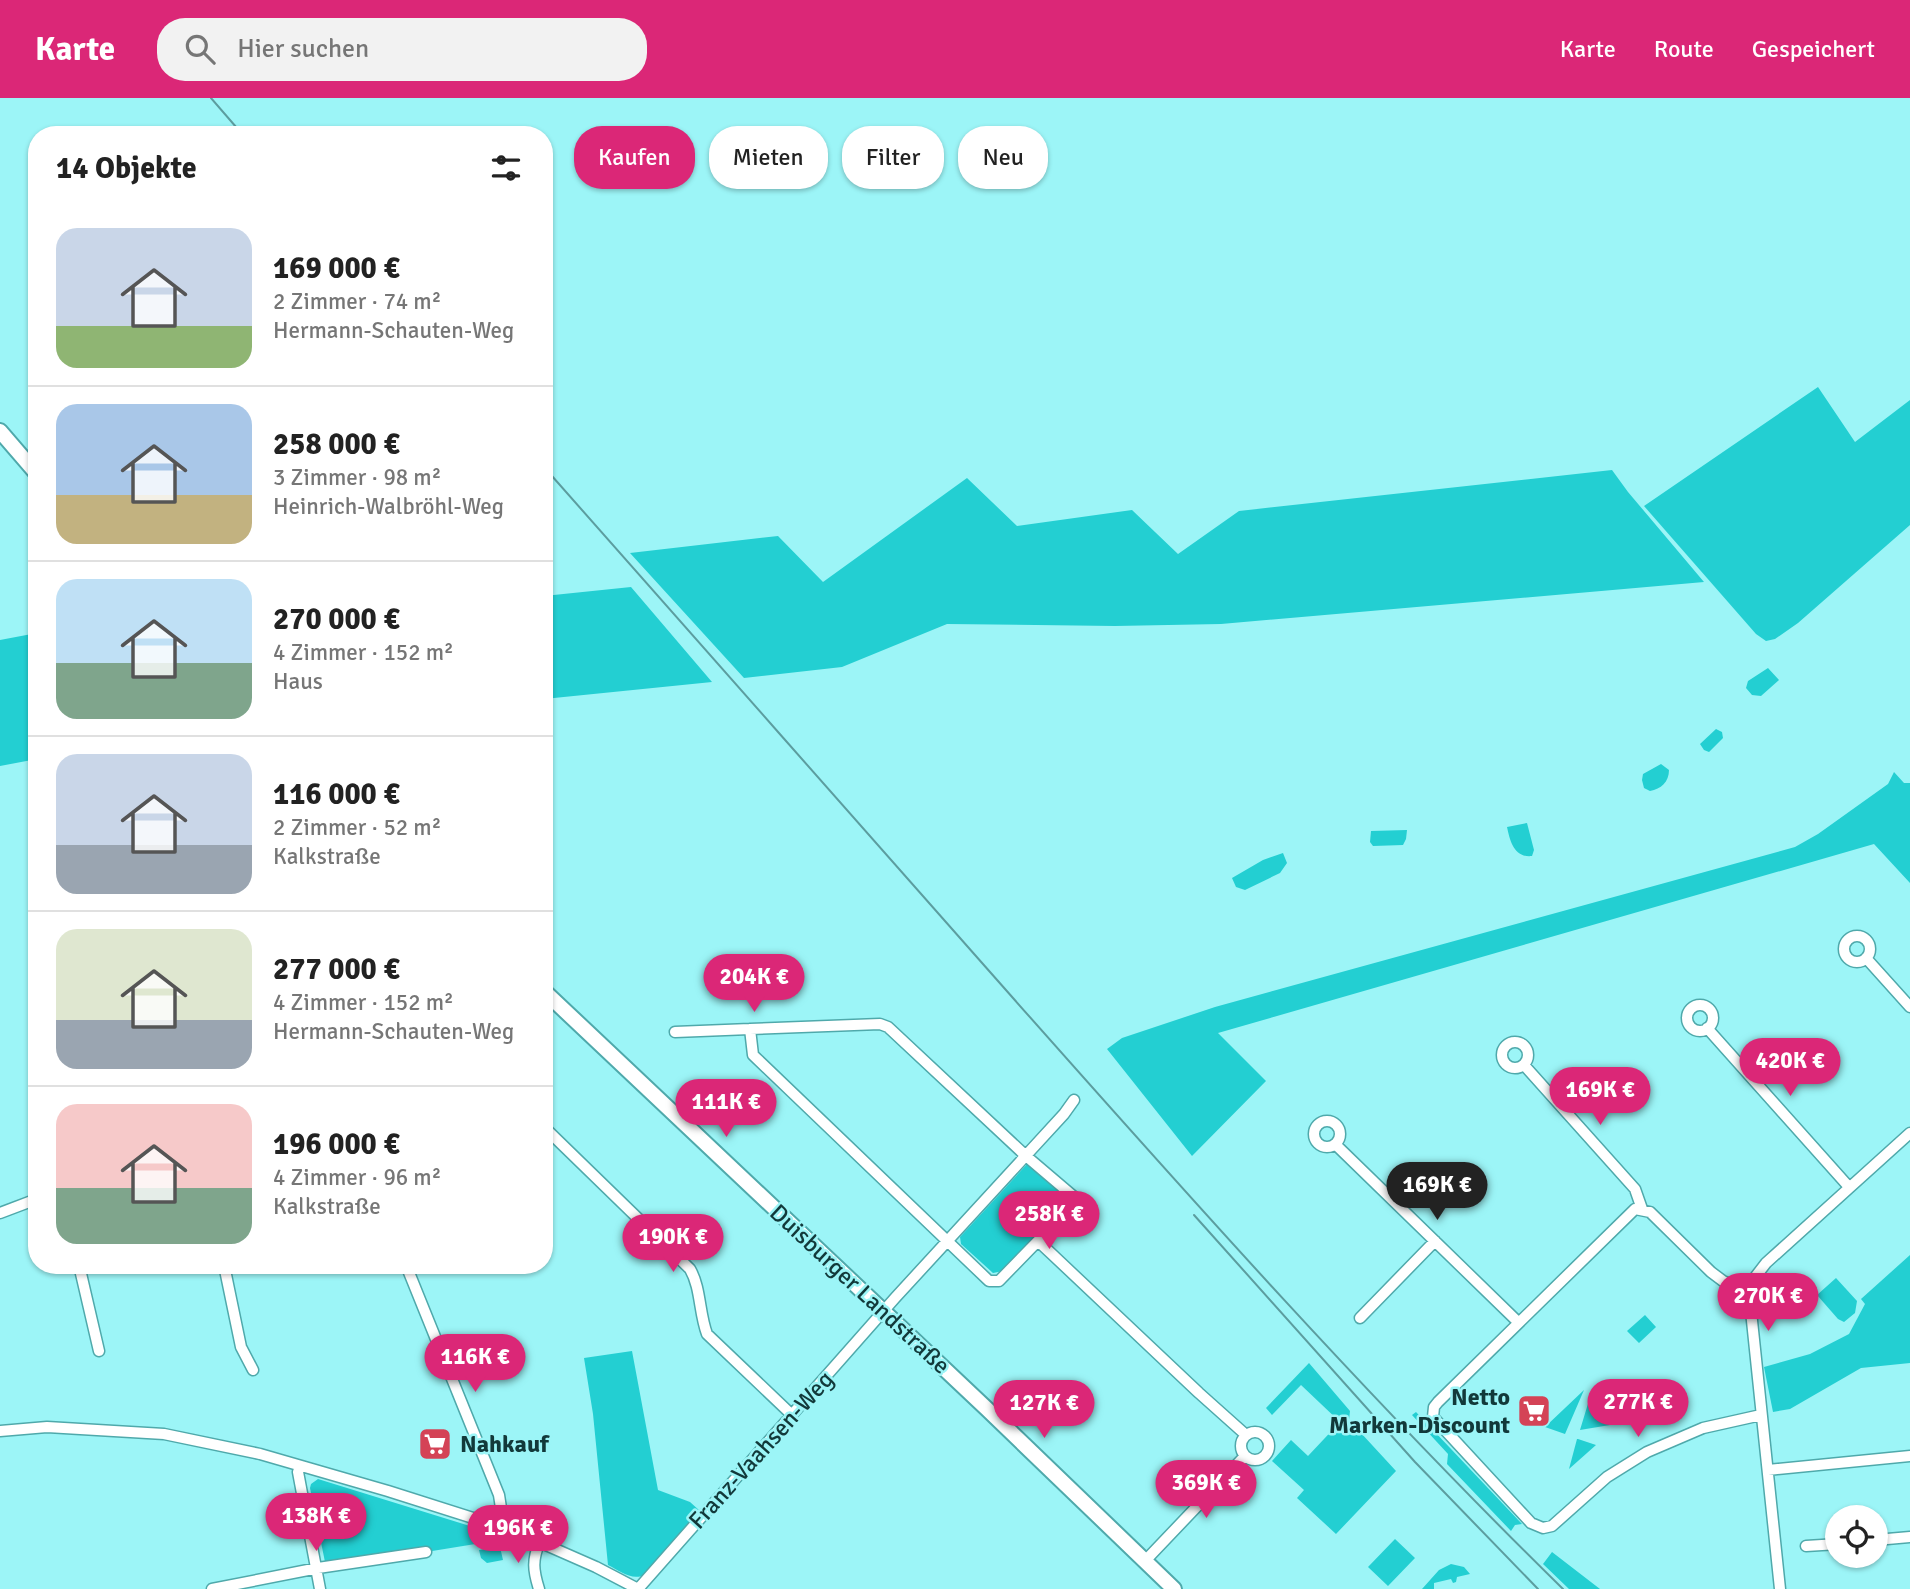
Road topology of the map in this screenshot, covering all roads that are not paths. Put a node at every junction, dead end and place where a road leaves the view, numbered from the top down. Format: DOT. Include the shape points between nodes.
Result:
graph roads {
  1 [pos="0,431"];
  2 [pos="28,464"];
  3 [pos="1866,958"];
  4 [pos="553,1000"];
  5 [pos="1910,1007"];
  6 [pos="1707,1028"];
  7 [pos="750,1029"];
  8 [pos="676,1031"];
  9 [pos="1524,1065"];
  10 [pos="1074,1100"];
  11 [pos="1910,1133"];
  12 [pos="553,1136"];
  13 [pos="1335,1144"];
  14 [pos="1026,1156"];
  15 [pos="1849,1187"];
  16 [pos="28,1202"];
  17 [pos="1642,1209"];
  18 [pos="0,1213"];
  19 [pos="947,1241"];
  20 [pos="1038,1241"];
  21 [pos="1435,1241"];
  22 [pos="81,1274"];
  23 [pos="226,1274"];
  24 [pos="410,1274"];
  25 [pos="1749,1292"];
  26 [pos="883,1312"];
  27 [pos="1360,1318"];
  28 [pos="1518,1322"];
  29 [pos="99,1351"];
  30 [pos="253,1370"];
  31 [pos="792,1415"];
  32 [pos="1761,1415"];
  33 [pos="0,1431"];
  34 [pos="1246,1435"];
  35 [pos="1245,1456"];
  36 [pos="1910,1456"];
  37 [pos="300,1466"];
  38 [pos="1768,1470"];
  39 [pos="496,1525"];
  40 [pos="1910,1537"];
  41 [pos="1888,1539"];
  42 [pos="540,1541"];
  43 [pos="1825,1545"];
  44 [pos="1806,1546"];
  45 [pos="426,1552"];
  46 [pos="1144,1562"];
  47 [pos="318,1568"];
  48 [pos="212,1589"];
  49 [pos="320,1589"];
  50 [pos="539,1589"];
  51 [pos="638,1589"];
  52 [pos="1174,1589"];
  53 [pos="1780,1589"];
  1 -- 2 [label="main road"];
  3 -- 5 [label="street"];
  4 -- 26 [label="main road, Duisburger Landstraße"];
  6 -- 15 [label="street"];
  7 -- 8 [label="street"];
  7 -- 14 [label="street" via="886,1025"];
  7 -- 19 [label="street" via="753,1055 760,1063"];
  9 -- 17 [label="street" via="1635,1189"];
  10 -- 14 [label="street, Franz-Vaahsen-Weg"];
  11 -- 15 [label="street"];
  12 -- 31 [label="street" via="690,1269 707,1334"];
  13 -- 21 [label="street"];
  14 -- 19 [label="street, Franz-Vaahsen-Weg"];
  14 -- 20 [label="street" via="1064,1187 1074,1202"];
  15 -- 25 [label="street" via="1766,1263"];
  16 -- 18 [label="street"];
  17 -- 25 [label="street" via="1723,1281"];
  17 -- 28 [label="street" via="1629,1213"];
  19 -- 20 [label="street" via="994,1282"];
  19 -- 26 [label="street, Franz-Vaahsen-Weg"];
  20 -- 34 [label="street"];
  21 -- 27 [label="street"];
  21 -- 28 [label="street"];
  22 -- 29 [label="street"];
  23 -- 30 [label="street" via="242,1348"];
  24 -- 39 [label="street" via="499,1495"];
  25 -- 32 [label="street"];
  26 -- 31 [label="street, Franz-Vaahsen-Weg"];
  26 -- 46 [label="main road, Duisburger Landstraße"];
  28 -- 32 [label="street" via="1438,1402 1433,1417 1534,1526 1552,1526 1607,1477 1647,1452 1703,1428"];
  31 -- 51 [label="street, Franz-Vaahsen-Weg"];
  32 -- 38 [label="street"];
  33 -- 37 [label="street" via="47,1427 164,1434"];
  34 -- 35 [label="street" via="1241,1448"];
  34 -- 35 [label="street" via="1264,1435 1269,1448 1260,1459"];
  35 -- 46 [label="street"];
  36 -- 38 [label="street"];
  37 -- 39 [label="street"];
  37 -- 47 [label="street"];
  38 -- 53 [label="street"];
  39 -- 42 [label="street"];
  40 -- 41 [label="street"];
  42 -- 50 [label="street" via="533,1567"];
  42 -- 51 [label="street"];
  43 -- 44 [label="street"];
  45 -- 47 [label="street"];
  46 -- 52 [label="main road, Duisburger Landstraße"];
  47 -- 48 [label="street"];
  47 -- 49 [label="street"];
}
